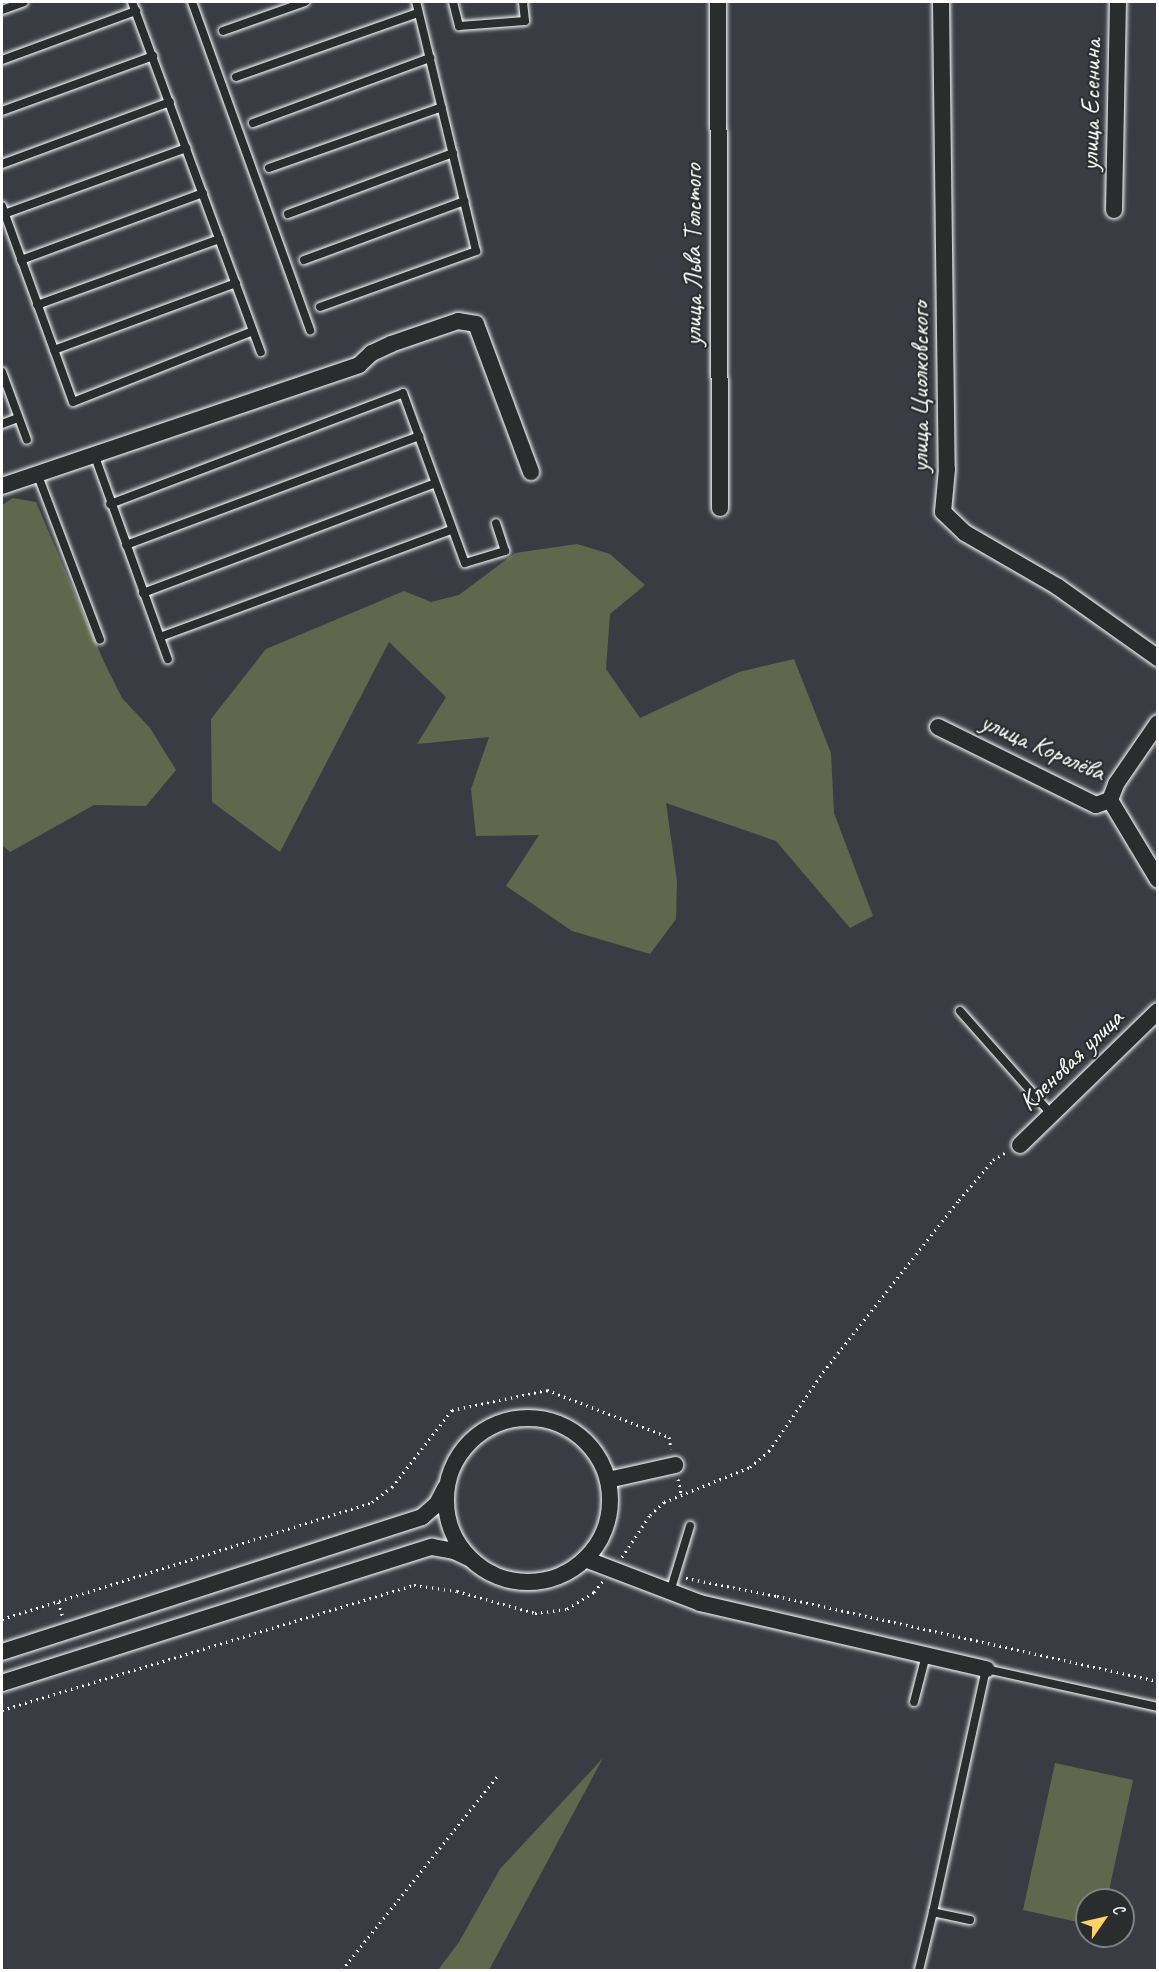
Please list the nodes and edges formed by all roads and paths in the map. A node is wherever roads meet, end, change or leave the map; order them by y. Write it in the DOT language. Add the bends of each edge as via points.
graph roads {
  1 [pos="24,2"];
  2 [pos="132,2"];
  3 [pos="192,2"];
  4 [pos="305,2"];
  5 [pos="416,2"];
  6 [pos="453,2"];
  7 [pos="524,2"];
  8 [pos="718,2"];
  9 [pos="941,2"];
  10 [pos="1118,2"];
  11 [pos="2,10"];
  12 [pos="136,11"];
  13 [pos="418,13"];
  14 [pos="223,31"];
  15 [pos="153,56"];
  16 [pos="430,58"];
  17 [pos="2,60"];
  18 [pos="236,77"];
  19 [pos="170,102"];
  20 [pos="442,107"];
  21 [pos="2,111"];
  22 [pos="253,123"];
  23 [pos="186,148"];
  24 [pos="453,153"];
  25 [pos="2,164"];
  26 [pos="269,168"];
  27 [pos="203,193"];
  28 [pos="464,201"];
  29 [pos="3,210"];
  30 [pos="1114,210"];
  31 [pos="288,214"];
  32 [pos="219,239"];
  33 [pos="21,260"];
  34 [pos="304,260"];
  35 [pos="236,283"];
  36 [pos="37,305"];
  37 [pos="320,307"];
  38 [pos="309,330"];
  39 [pos="253,331"];
  40 [pos="54,350"];
  41 [pos="261,352"];
  42 [pos="2,373"];
  43 [pos="18,418"];
  44 [pos="2,424"];
  45 [pos="419,436"];
  46 [pos="27,440"];
  47 [pos="94,454"];
  48 [pos="37,472"];
  49 [pos="531,472"];
  50 [pos="435,483"];
  51 [pos="2,486"];
  52 [pos="110,504"];
  53 [pos="720,508"];
  54 [pos="496,523"];
  55 [pos="451,530"];
  56 [pos="126,545"];
  57 [pos="143,593"];
  58 [pos="160,637"];
  59 [pos="100,640"];
  60 [pos="1158,658"];
  61 [pos="168,659"];
  62 [pos="1158,723"];
  63 [pos="938,727"];
  64 [pos="1110,800"];
  65 [pos="1158,880"];
  66 [pos="960,1011"];
  67 [pos="1158,1011"];
  68 [pos="1052,1115"];
  69 [pos="1020,1145"];
  70 [pos="675,1465"];
  71 [pos="449,1479"];
  72 [pos="608,1480"];
  73 [pos="681,1494"];
  74 [pos="690,1526"];
  75 [pos="585,1559"];
  76 [pos="475,1561"];
  77 [pos="613,1571"];
  78 [pos="675,1575"];
  79 [pos="670,1593"];
  80 [pos="2,1619"];
  81 [pos="2,1652"];
  82 [pos="926,1655"];
  83 [pos="986,1669"];
  84 [pos="1158,1681"];
  85 [pos="2,1683"];
  86 [pos="914,1702"];
  87 [pos="1158,1707"];
  88 [pos="2,1710"];
  89 [pos="498,1774"];
  90 [pos="933,1912"];
  91 [pos="970,1920"];
  92 [pos="342,1971"];
  93 [pos="920,1971"];
  1 -- 11 [label="lane"];
  2 -- 12 [label="lane"];
  3 -- 38 [label="lane"];
  4 -- 14 [label="lane"];
  5 -- 13 [label="lane"];
  6 -- 7 [label="lane" via="459,26 525,21"];
  8 -- 53 [label="street, улица Льва Толстого"];
  9 -- 60 [label="street, улица Циолковского" via="947,469 943,513 965,533 1058,587"];
  10 -- 30 [label="street, улица Есенина"];
  12 -- 15 [label="lane"];
  12 -- 17 [label="lane"];
  13 -- 16 [label="lane"];
  13 -- 18 [label="lane"];
  15 -- 19 [label="lane"];
  15 -- 21 [label="lane"];
  16 -- 20 [label="lane"];
  16 -- 22 [label="lane"];
  19 -- 23 [label="lane"];
  19 -- 25 [label="lane"];
  20 -- 24 [label="lane"];
  20 -- 26 [label="lane"];
  23 -- 27 [label="lane"];
  23 -- 29 [label="lane"];
  24 -- 28 [label="lane"];
  24 -- 31 [label="lane"];
  27 -- 32 [label="lane"];
  27 -- 33 [label="lane"];
  28 -- 34 [label="lane"];
  28 -- 37 [label="lane" via="476,252"];
  29 -- 33 [label="lane"];
  32 -- 35 [label="lane"];
  32 -- 36 [label="lane"];
  33 -- 36 [label="lane"];
  35 -- 39 [label="lane"];
  35 -- 40 [label="lane"];
  36 -- 40 [label="lane"];
  39 -- 40 [label="lane" via="73,402"];
  39 -- 41 [label="lane"];
  42 -- 43 [label="lane"];
  43 -- 44 [label="lane"];
  43 -- 46 [label="lane"];
  45 -- 50 [label="lane"];
  45 -- 52 [label="lane" via="403,393"];
  45 -- 56 [label="lane"];
  47 -- 48 [label="street"];
  47 -- 49 [label="street" via="359,365 391,344 458,321 476,324"];
  47 -- 52 [label="lane"];
  48 -- 51 [label="street"];
  48 -- 59 [label="lane"];
  50 -- 55 [label="lane"];
  50 -- 57 [label="lane"];
  52 -- 56 [label="lane"];
  54 -- 55 [label="lane" via="505,551 465,563"];
  55 -- 58 [label="lane"];
  56 -- 57 [label="lane"];
  57 -- 58 [label="lane"];
  58 -- 61 [label="lane"];
  62 -- 64 [label="street" via="1116,784"];
  63 -- 64 [label="street, улица Королёва" via="1096,805"];
  64 -- 65 [label="street, улица Королёва"];
  66 -- 68 [label="lane"];
  67 -- 68 [label="street, Кленовая улица"];
  68 -- 69 [label="street, Кленовая улица"];
  69 -- 73 [label="path" via="993,1160 958,1200 823,1371 769,1451 750,1467"];
  70 -- 72 [label="street"];
  70 -- 73 [label="path"];
  70 -- 80 [label="path" via="669,1437 547,1390 452,1410 392,1487 372,1502"];
  71 -- 72 [label="street" via="454,1464 473,1439 499,1423 529,1418 559,1424 585,1440"];
  71 -- 76 [label="street" via="448,1517 458,1541"];
  71 -- 81 [label="street" via="437,1504 422,1517"];
  72 -- 75 [label="street" via="607,1523"];
  73 -- 77 [label="path" via="650,1515"];
  74 -- 78 [label="lane"];
  75 -- 76 [label="street" via="560,1575 530,1581 500,1576"];
  75 -- 77 [label="street"];
  76 -- 85 [label="street" via="454,1551 432,1547"];
  77 -- 79 [label="street"];
  77 -- 88 [label="path" via="594,1592 567,1608 535,1613 457,1591 414,1585"];
  78 -- 79 [label="lane"];
  78 -- 84 [label="path"];
  79 -- 82 [label="street"];
  82 -- 83 [label="street"];
  82 -- 86 [label="lane"];
  83 -- 87 [label="lane"];
  83 -- 90 [label="lane"];
  89 -- 92 [label="path"];
  90 -- 91 [label="lane"];
  90 -- 93 [label="lane"];
}
